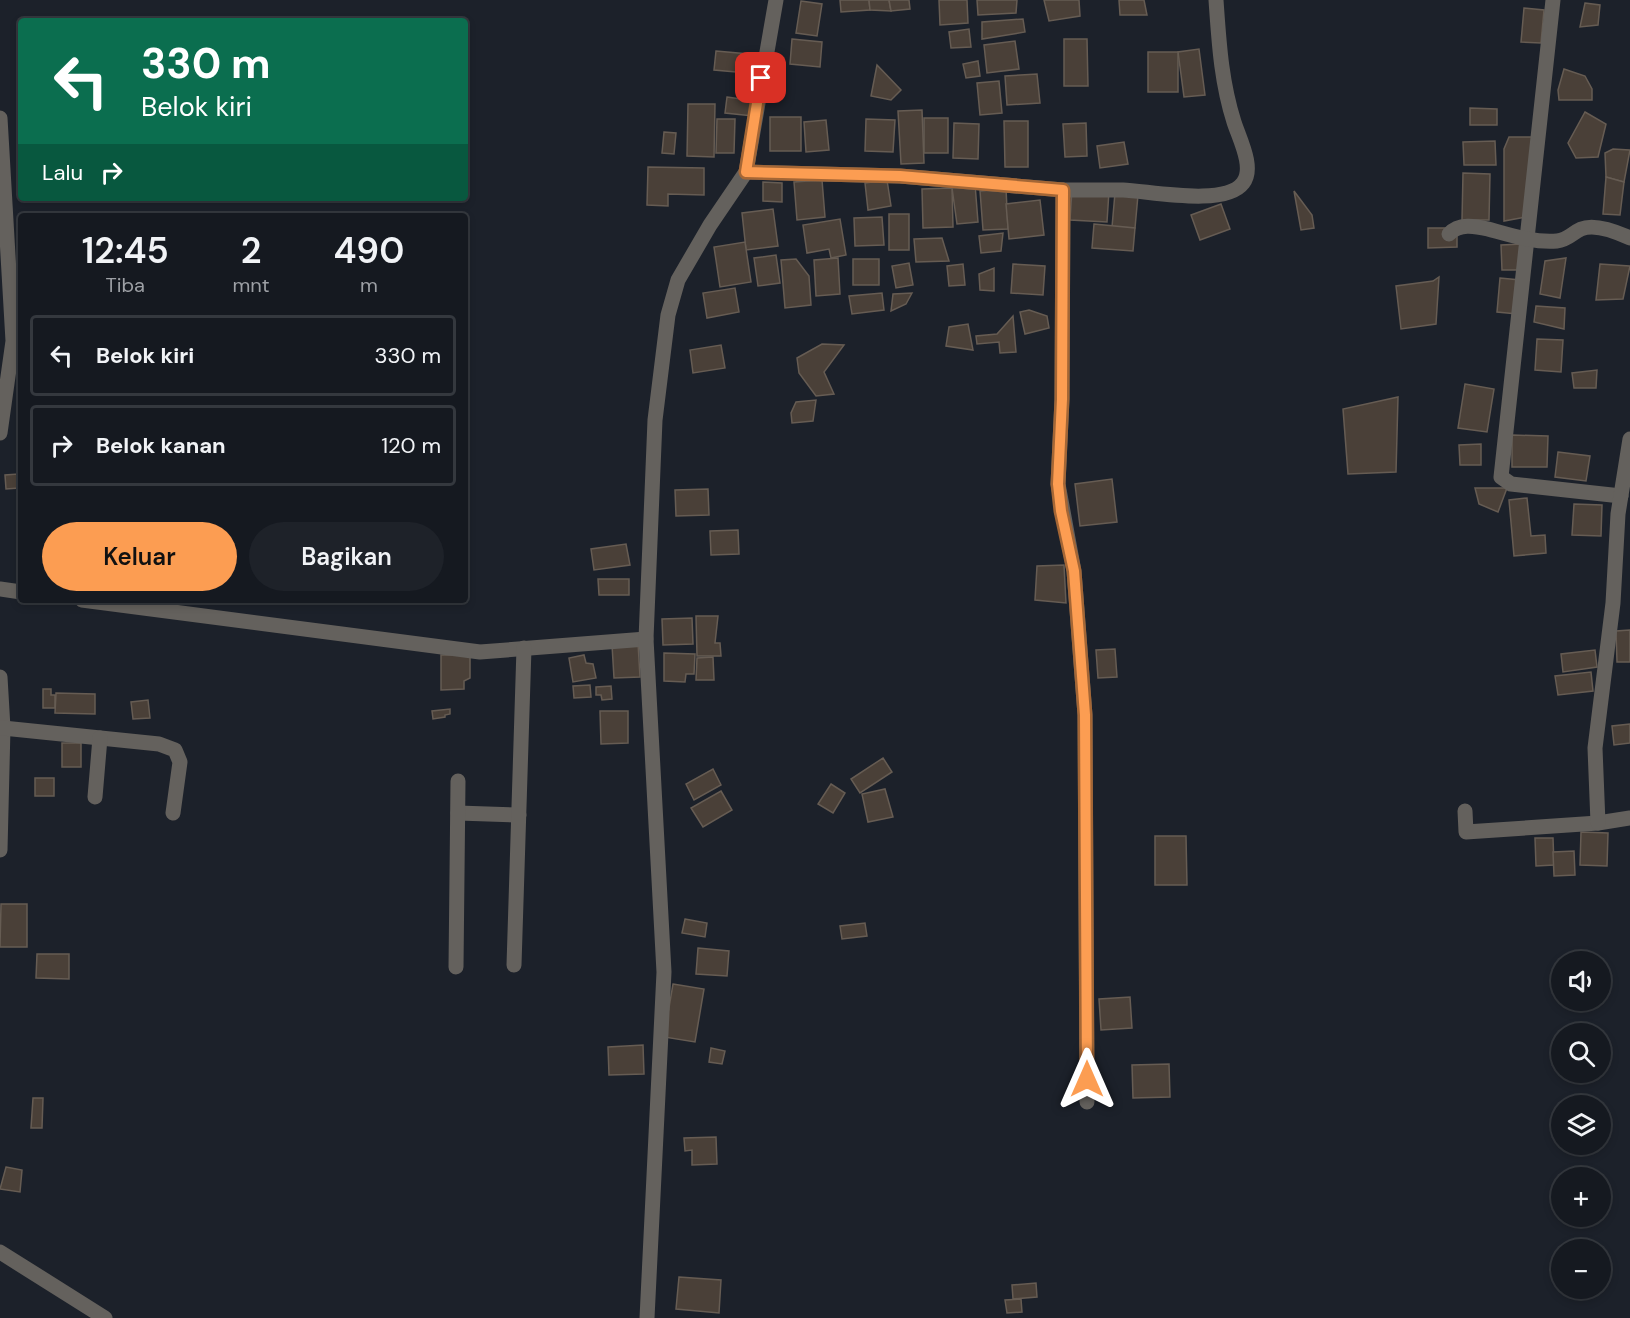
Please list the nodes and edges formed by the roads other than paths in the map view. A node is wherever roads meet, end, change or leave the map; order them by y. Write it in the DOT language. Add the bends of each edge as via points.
graph roads {
  1 [pos="776,0"];
  2 [pos="1216,0"];
  3 [pos="1553,0"];
  4 [pos="0,117"];
  5 [pos="746,172"];
  6 [pos="1063,190"];
  7 [pos="1449,234"];
  8 [pos="1630,238"];
  9 [pos="1527,239"];
  10 [pos="0,433"];
  11 [pos="1630,438"];
  12 [pos="1621,496"];
  13 [pos="0,589"];
  14 [pos="18,592"];
  15 [pos="105,603"];
  16 [pos="646,639"];
  17 [pos="524,648"];
  18 [pos="0,677"];
  19 [pos="3,728"];
  20 [pos="100,738"];
  21 [pos="458,782"];
  22 [pos="95,797"];
  23 [pos="1465,811"];
  24 [pos="173,813"];
  25 [pos="458,813"];
  26 [pos="519,815"];
  27 [pos="1630,818"];
  28 [pos="1598,824"];
  29 [pos="0,850"];
  30 [pos="514,965"];
  31 [pos="456,968"];
  32 [pos="1087,1102"];
  33 [pos="0,1252"];
  34 [pos="105,1318"];
  35 [pos="647,1318"];
  1 -- 5 [label="street"];
  2 -- 6 [label="street" via="1223,88 1245,156 1248,170 1244,182 1236,189 1218,194 1182,196 1124,190"];
  3 -- 9 [label="street"];
  4 -- 10 [label="street" via="13,341"];
  5 -- 6 [label="street" via="900,176"];
  5 -- 16 [label="street" via="678,280 668,315 655,420"];
  6 -- 32 [label="street" via="1058,484 1074,571 1085,715"];
  7 -- 9 [label="street" via="1463,227 1478,227"];
  8 -- 9 [label="street" via="1584,227 1572,237 1557,241"];
  9 -- 12 [label="street" via="1502,480"];
  11 -- 12 [label="street"];
  12 -- 28 [label="street" via="1613,603 1594,748"];
  13 -- 14 [label="street"];
  15 -- 17 [label="street" via="480,652"];
  16 -- 17 [label="street"];
  16 -- 35 [label="street" via="664,972"];
  17 -- 26 [label="street"];
  18 -- 19 [label="street"];
  19 -- 20 [label="street"];
  19 -- 29 [label="street"];
  20 -- 22 [label="street"];
  20 -- 24 [label="street" via="159,744 175,750 180,762"];
  21 -- 25 [label="street"];
  23 -- 28 [label="street" via="1466,832"];
  25 -- 26 [label="street"];
  25 -- 31 [label="street"];
  26 -- 30 [label="street"];
  27 -- 28 [label="street"];
  33 -- 34 [label="street"];
}
